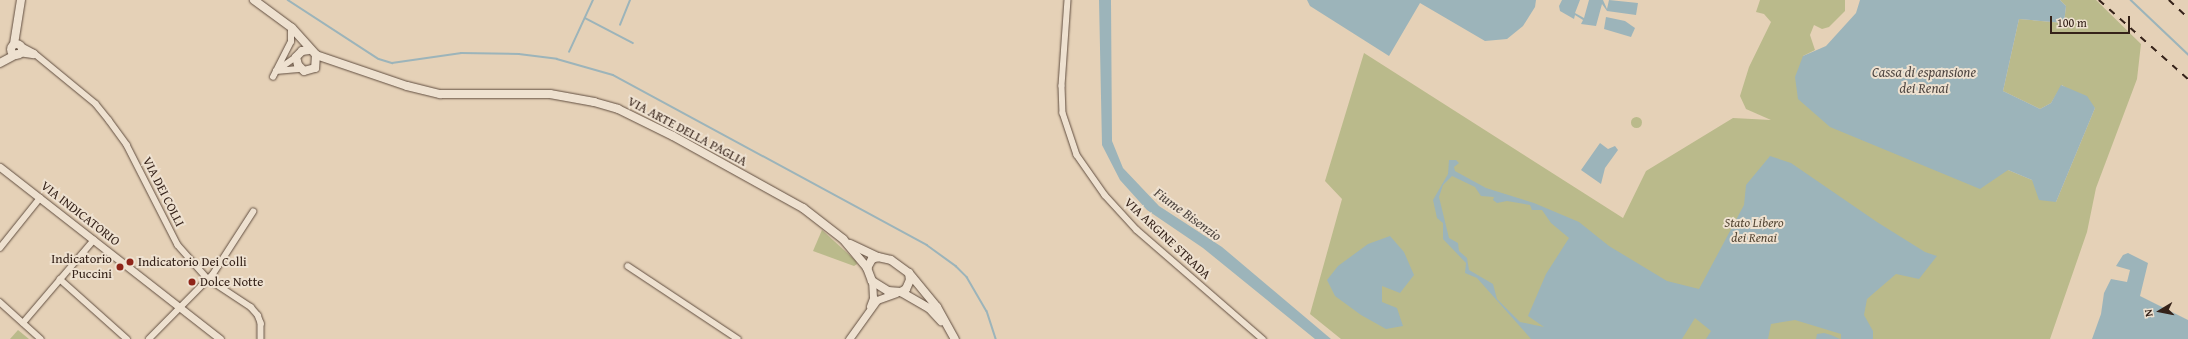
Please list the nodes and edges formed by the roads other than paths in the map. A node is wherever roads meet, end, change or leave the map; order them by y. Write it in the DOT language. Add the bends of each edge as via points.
graph roads {
  1 [pos="21,0"];
  2 [pos="254,0"];
  3 [pos="1068,0"];
  4 [pos="293,30"];
  5 [pos="17,47"];
  6 [pos="312,52"];
  7 [pos="298,55"];
  8 [pos="0,58"];
  9 [pos="340,62"];
  10 [pos="0,63"];
  11 [pos="315,68"];
  12 [pos="301,69"];
  13 [pos="276,71"];
  14 [pos="273,77"];
  15 [pos="0,167"];
  16 [pos="40,198"];
  17 [pos="253,212"];
  18 [pos="843,239"];
  19 [pos="94,240"];
  20 [pos="0,248"];
  21 [pos="878,257"];
  22 [pos="628,266"];
  23 [pos="867,268"];
  24 [pos="909,273"];
  25 [pos="207,278"];
  26 [pos="60,279"];
  27 [pos="872,281"];
  28 [pos="899,292"];
  29 [pos="0,302"];
  30 [pos="179,307"];
  31 [pos="870,308"];
  32 [pos="23,323"];
  33 [pos="954,338"];
  34 [pos="41,339"];
  35 [pos="127,339"];
  36 [pos="149,339"];
  37 [pos="220,339"];
  38 [pos="261,339"];
  39 [pos="738,339"];
  40 [pos="849,339"];
  41 [pos="1263,339"];
  1 -- 5 [label="main road"];
  2 -- 4 [label="main road"];
  3 -- 41 [label="street, VIA ARGINE STRADA" via="1062,79 1063,113 1077,155 1105,195 1138,230"];
  4 -- 6 [label="main road"];
  4 -- 7 [label="main road"];
  4 -- 13 [label="street" via="291,42"];
  5 -- 8 [label="main road"];
  5 -- 10 [label="main road"];
  5 -- 25 [label="street, VIA DEI COLLI" via="36,56 96,104 123,139 178,245"];
  6 -- 7 [label="main road"];
  6 -- 9 [label="main road, VIA ARTE DELLA PAGLIA"];
  6 -- 11 [label="main road" via="317,64"];
  7 -- 12 [label="main road"];
  7 -- 13 [label="street"];
  9 -- 11 [label="main road"];
  9 -- 18 [label="main road, VIA ARTE DELLA PAGLIA" via="406,86 440,94 543,94 585,100 614,108 638,118 791,201"];
  11 -- 12 [label="main road" via="308,71"];
  12 -- 13 [label="street"];
  13 -- 14 [label="street"];
  15 -- 16 [label="street, VIA INDICATORIO"];
  16 -- 19 [label="street, VIA INDICATORIO"];
  16 -- 20 [label="street"];
  17 -- 25 [label="street" via="221,264"];
  18 -- 21 [label="main road, VIA ARTE DELLA PAGLIA"];
  18 -- 23 [label="main road, VIA ARTE DELLA PAGLIA"];
  19 -- 26 [label="street"];
  19 -- 30 [label="street, VIA INDICATORIO"];
  21 -- 23 [label="main road" via="872,259"];
  21 -- 24 [label="main road, VIA ARTE DELLA PAGLIA" via="894,262"];
  22 -- 39 [label="street"];
  23 -- 27 [label="main road, VIA ARTE DELLA PAGLIA"];
  24 -- 28 [label="main road" via="909,286"];
  24 -- 33 [label="main road, VIA ARTE DELLA PAGLIA" via="937,307"];
  25 -- 30 [label="street"];
  25 -- 38 [label="street, VIA DEI COLLI" via="251,307 261,322"];
  26 -- 32 [label="street"];
  26 -- 35 [label="street"];
  27 -- 28 [label="main road, VIA ARTE DELLA PAGLIA"];
  27 -- 31 [label="street" via="873,298"];
  28 -- 31 [label="street" via="877,300"];
  28 -- 33 [label="main road, VIA ARTE DELLA PAGLIA" via="929,308"];
  29 -- 32 [label="street"];
  30 -- 36 [label="street"];
  30 -- 37 [label="street, VIA INDICATORIO"];
  31 -- 40 [label="street"];
  32 -- 34 [label="street"];
}
